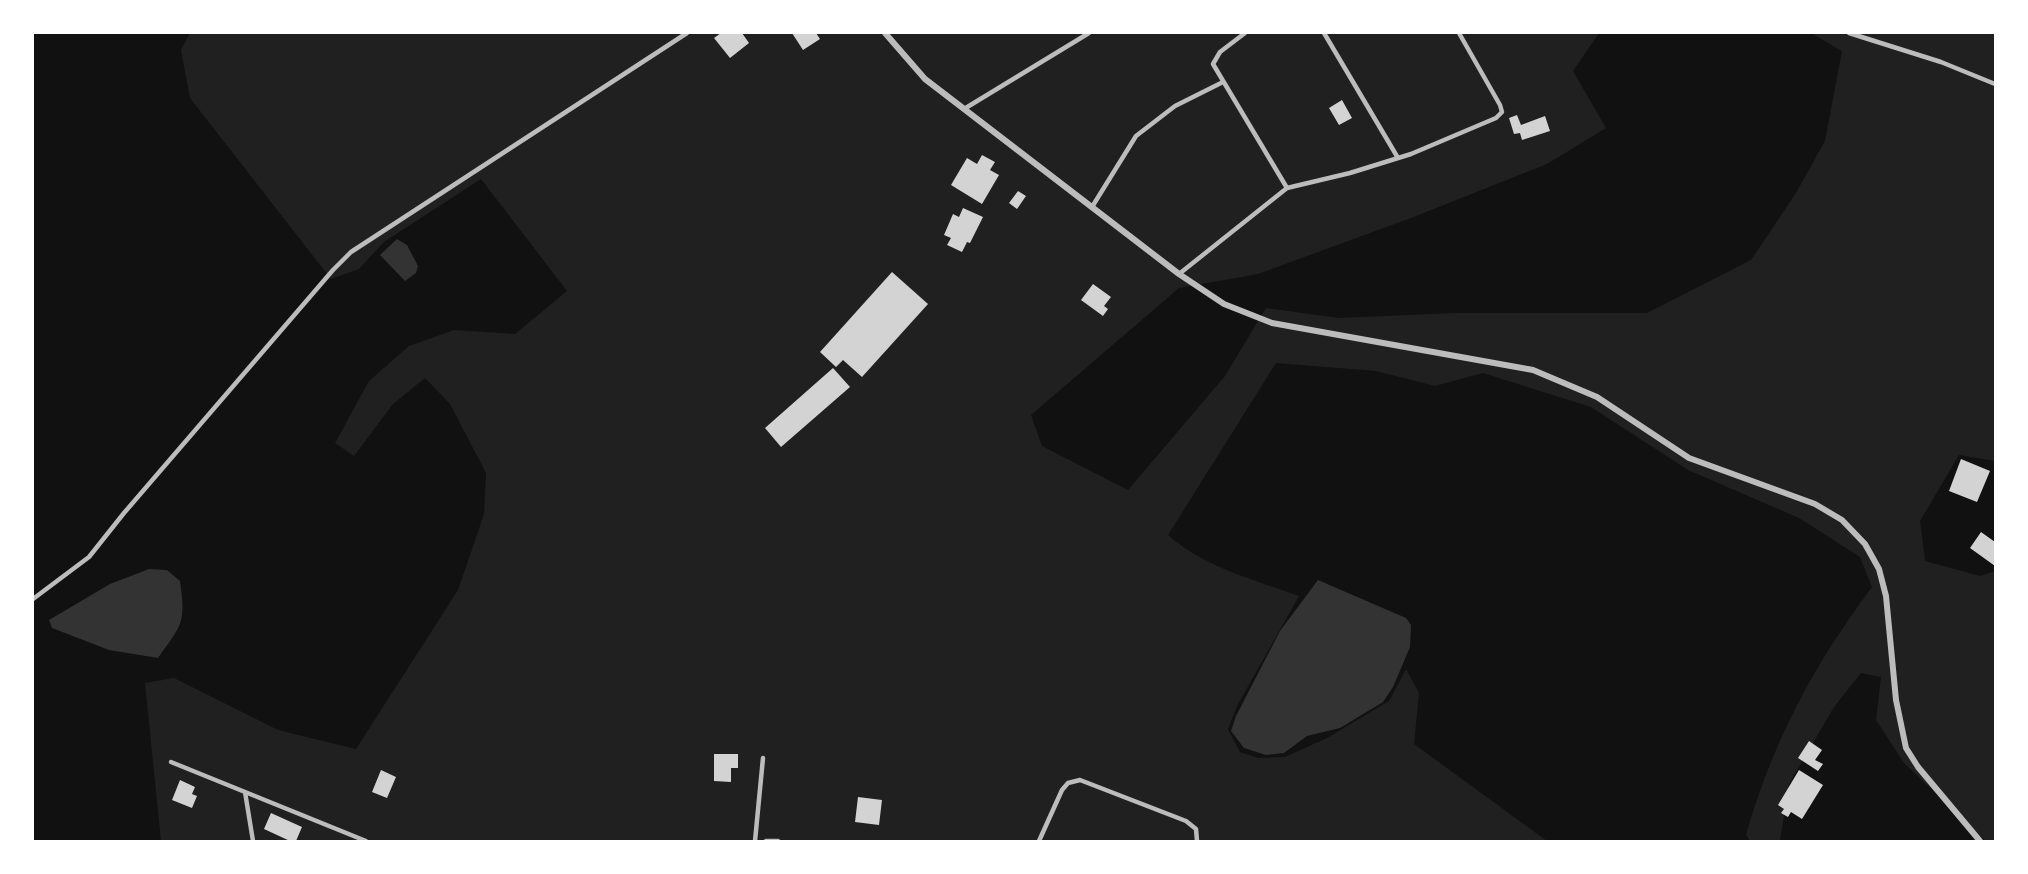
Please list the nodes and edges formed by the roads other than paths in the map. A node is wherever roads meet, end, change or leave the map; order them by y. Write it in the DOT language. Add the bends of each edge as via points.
graph roads {
  1 [pos="687,33"];
  2 [pos="885,33"];
  3 [pos="1089,33"];
  4 [pos="1245,33"];
  5 [pos="1324,33"];
  6 [pos="1459,33"];
  7 [pos="1849,33"];
  8 [pos="1223,82"];
  9 [pos="1995,84"];
  10 [pos="964,110"];
  11 [pos="1398,158"];
  12 [pos="1287,188"];
  13 [pos="1092,207"];
  14 [pos="1179,274"];
  15 [pos="33,598"];
  16 [pos="763,758"];
  17 [pos="171,762"];
  18 [pos="244,792"];
  19 [pos="253,841"];
  20 [pos="366,841"];
  21 [pos="755,841"];
  22 [pos="766,841"];
  23 [pos="778,841"];
  24 [pos="1039,841"];
  25 [pos="1197,841"];
  26 [pos="1980,841"];
  1 -- 15 [label="lane" via="351,252 89,557"];
  2 -- 10 [label="street" via="925,79"];
  3 -- 10 [label="lane"];
  4 -- 8 [label="lane" via="1220,52 1213,64"];
  5 -- 11 [label="lane"];
  6 -- 11 [label="lane" via="1502,112 1496,118"];
  7 -- 9 [label="lane"];
  8 -- 12 [label="lane"];
  8 -- 13 [label="lane" via="1175,106 1136,136"];
  10 -- 13 [label="street"];
  11 -- 12 [label="lane"];
  12 -- 14 [label="lane"];
  13 -- 14 [label="street"];
  14 -- 26 [label="street" via="1224,304 1272,323 1533,370 1597,397 1689,458 1815,504 1842,520 1865,544 1879,569 1906,748"];
  16 -- 21 [label="lane"];
  17 -- 18 [label="lane"];
  18 -- 19 [label="lane"];
  18 -- 20 [label="lane"];
  22 -- 23 [label="lane"];
  24 -- 25 [label="lane" via="1062,790 1068,783 1080,780 1186,821 1196,830"];
}
